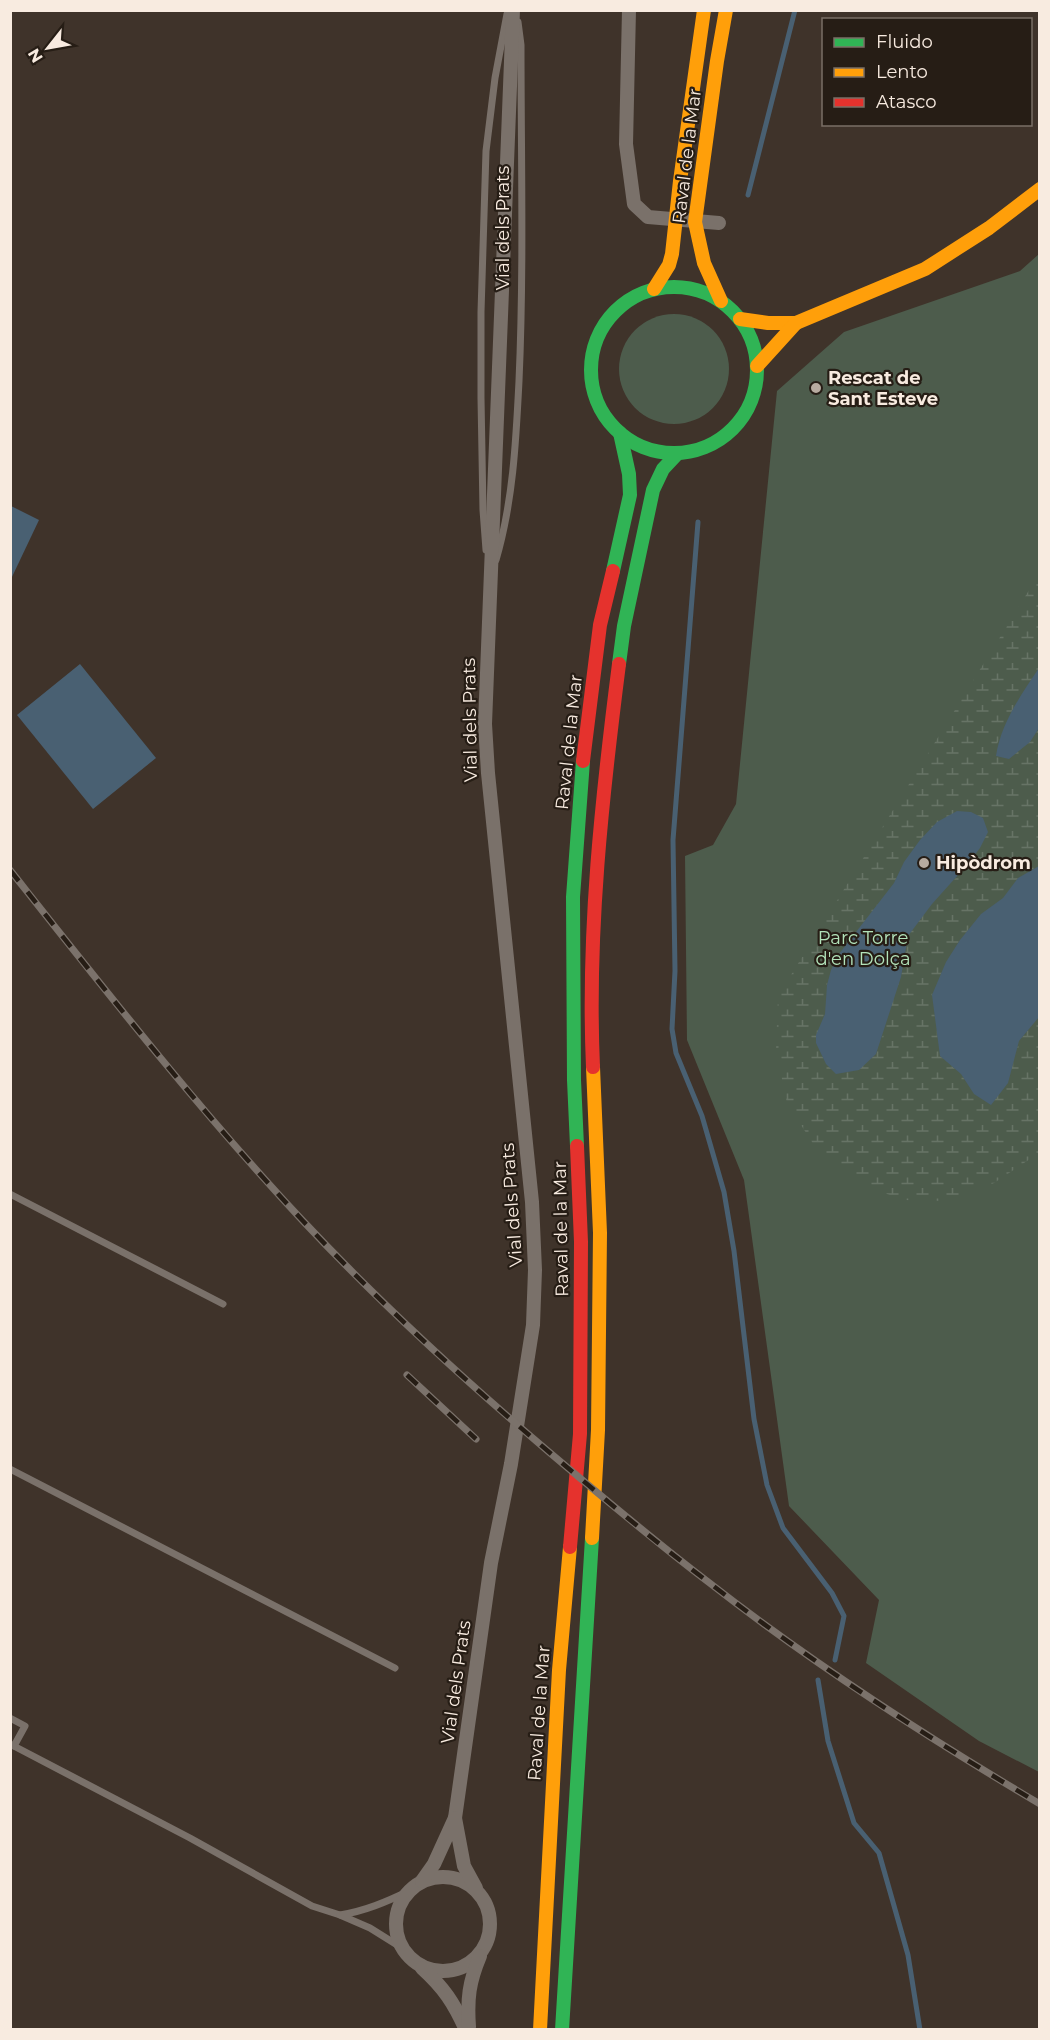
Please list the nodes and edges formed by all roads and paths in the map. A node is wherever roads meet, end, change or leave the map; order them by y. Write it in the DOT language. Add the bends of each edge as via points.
graph roads {
  1 [pos="513,10"];
  2 [pos="629,10"];
  3 [pos="704,10"];
  4 [pos="726,10"];
  5 [pos="1040,189"];
  6 [pos="676,219"];
  7 [pos="695,222"];
  8 [pos="719,224"];
  9 [pos="654,289"];
  10 [pos="721,301"];
  11 [pos="740,319"];
  12 [pos="796,323"];
  13 [pos="757,366"];
  14 [pos="620,433"];
  15 [pos="678,453"];
  16 [pos="489,586"];
  17 [pos="10,1194"];
  18 [pos="224,1304"];
  19 [pos="10,1470"];
  20 [pos="395,1668"];
  21 [pos="10,1718"];
  22 [pos="12,1745"];
  23 [pos="455,1818"];
  24 [pos="422,1881"];
  25 [pos="409,1891"];
  26 [pos="482,1897"];
  27 [pos="340,1915"];
  28 [pos="402,1948"];
  29 [pos="480,1954"];
  30 [pos="421,1966"];
  31 [pos="468,2030"];
  32 [pos="540,2030"];
  33 [pos="561,2030"];
  1 -- 16 [label="street, Vial dels Prats"];
  1 -- 16 [label="lane, Vial dels Prats" via="495,78 486,151 481,398"];
  1 -- 16 [label="lane, Vial dels Prats" via="521,45 522,317 512,483"];
  2 -- 6 [label="street" via="626,144 634,204 648,217"];
  3 -- 6 [label="street, Raval de la Mar"];
  4 -- 7 [label="street, Raval de la Mar"];
  5 -- 12 [label="street" via="925,269"];
  6 -- 7 [label="street"];
  6 -- 9 [label="street, Raval de la Mar" via="669,265"];
  7 -- 8 [label="street"];
  7 -- 10 [label="street, Raval de la Mar" via="703,262"];
  9 -- 10 [label="street, Raval de la Mar" via="682,286"];
  9 -- 14 [label="street, Raval de la Mar" via="615,310 593,350 591,376 597,401"];
  10 -- 11 [label="street, Raval de la Mar"];
  11 -- 12 [label="street"];
  11 -- 13 [label="street, Raval de la Mar" via="755,349"];
  12 -- 13 [label="street"];
  13 -- 15 [label="street, Raval de la Mar" via="752,398 735,426 709,445"];
  14 -- 15 [label="street, Raval de la Mar" via="653,450"];
  14 -- 32 [label="street, Raval de la Mar" via="630,495 600,625 581,774 573,897 574,1080 581,1242 580,1434 559,1670"];
  15 -- 33 [label="street, Raval de la Mar" via="663,469 653,490 624,626 605,775 594,913 592,1053 600,1233 598,1430"];
  16 -- 23 [label="street, Vial dels Prats" via="485,724 488,773 536,1270 532,1336 491,1563"];
  17 -- 18 [label="lane"];
  19 -- 20 [label="lane"];
  21 -- 22 [label="lane" via="25,1725"];
  22 -- 27 [label="lane" via="312,1906"];
  23 -- 24 [label="street, Vial dels Prats"];
  23 -- 26 [label="street, Vial dels Prats" via="464,1866"];
  24 -- 25 [label="street, Vial dels Prats"];
  24 -- 26 [label="street" via="455,1878"];
  25 -- 27 [label="lane, Vial dels Prats" via="383,1904"];
  25 -- 28 [label="street, Vial dels Prats" via="399,1907 396,1925"];
  26 -- 29 [label="street, Vial dels Prats" via="491,1926"];
  27 -- 28 [label="lane, Vial dels Prats"];
  28 -- 30 [label="street, Vial dels Prats"];
  29 -- 30 [label="street" via="473,1962 453,1971"];
  29 -- 31 [label="street, Vial dels Prats" via="467,1999"];
  30 -- 31 [label="street, Vial dels Prats" via="454,2003"];
}
